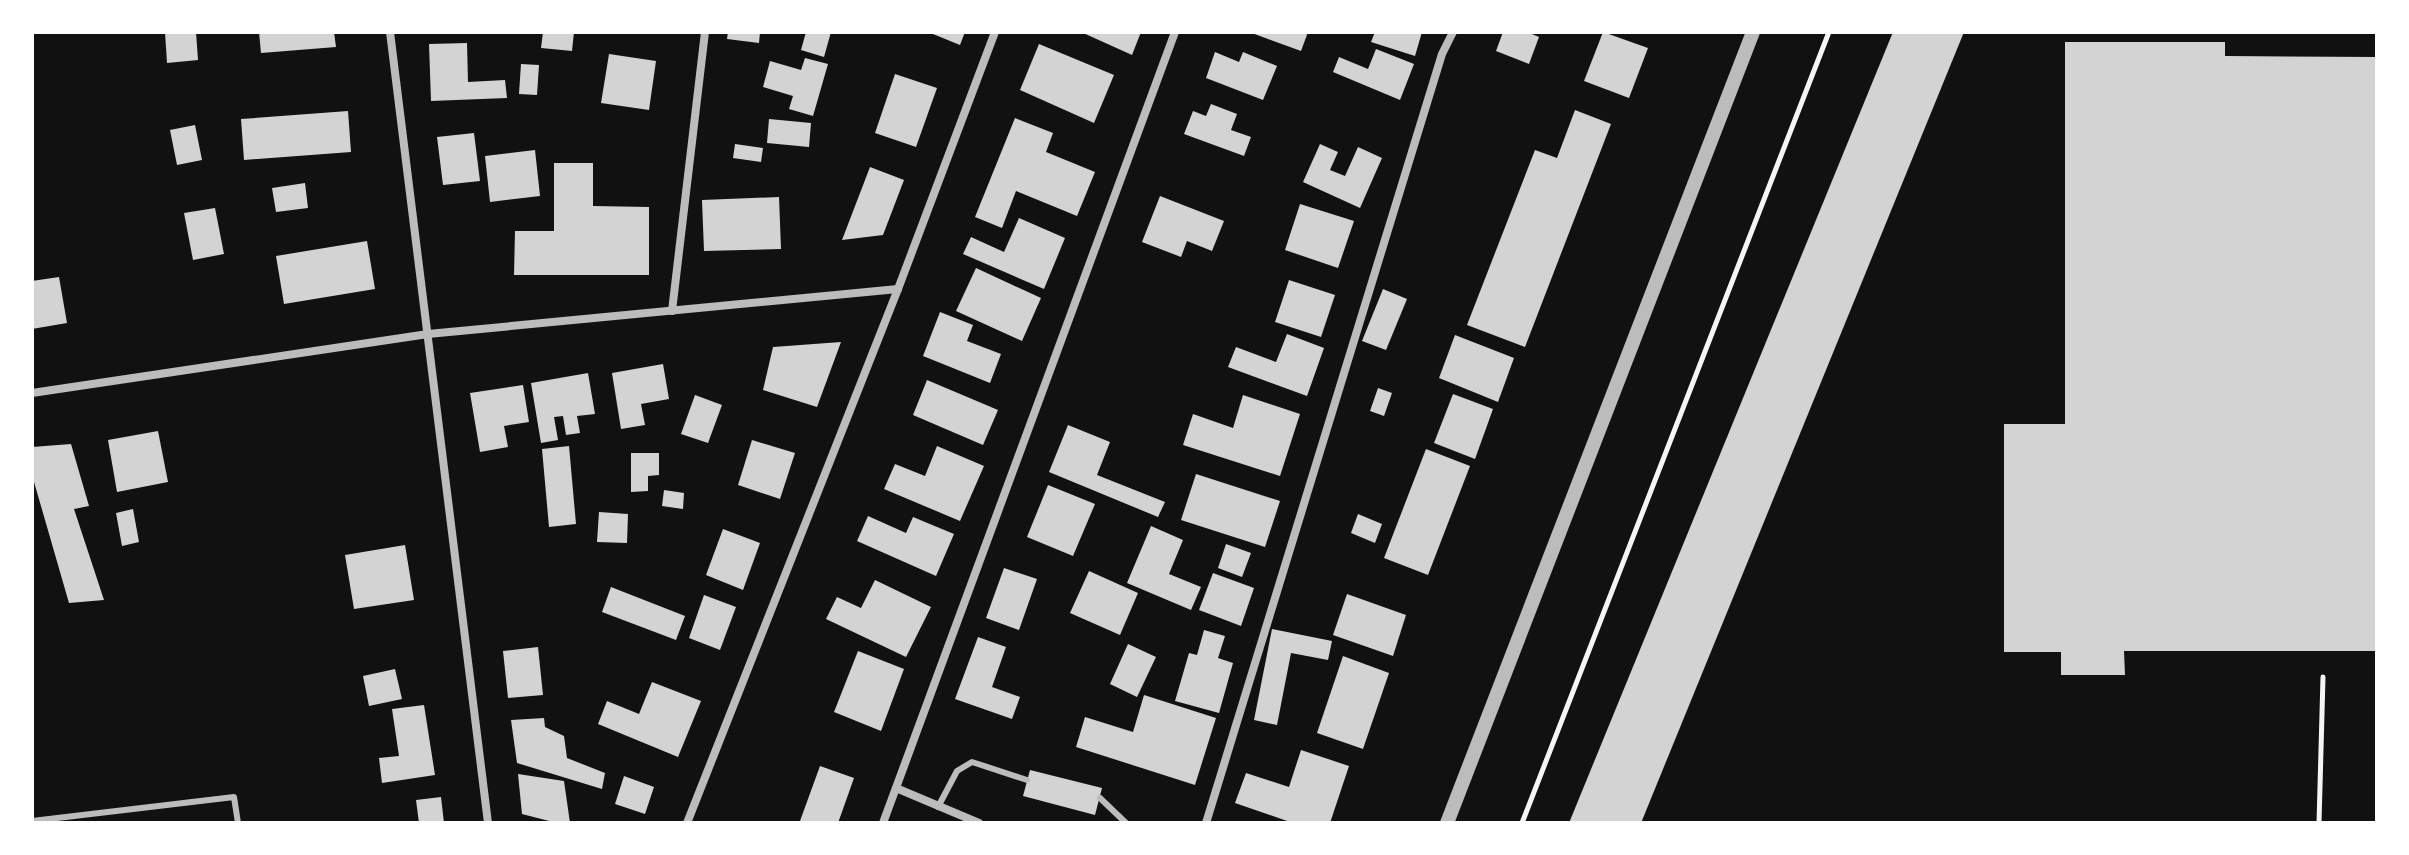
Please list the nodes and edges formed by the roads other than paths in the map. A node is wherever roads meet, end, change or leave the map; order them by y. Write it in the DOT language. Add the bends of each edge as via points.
graph roads {
  1 [pos="390,32"];
  2 [pos="705,32"];
  3 [pos="995,32"];
  4 [pos="1175,32"];
  5 [pos="1453,32"];
  6 [pos="1753,32"];
  7 [pos="898,289"];
  8 [pos="672,311"];
  9 [pos="428,334"];
  10 [pos="32,393"];
  11 [pos="1027,780"];
  12 [pos="896,788"];
  13 [pos="1100,798"];
  14 [pos="938,807"];
  15 [pos="32,821"];
  16 [pos="238,823"];
  17 [pos="488,823"];
  18 [pos="687,823"];
  19 [pos="883,823"];
  20 [pos="979,823"];
  21 [pos="1126,823"];
  22 [pos="1206,823"];
  23 [pos="1447,823"];
  1 -- 9 [label="street"];
  2 -- 8 [label="street"];
  3 -- 7 [label="street"];
  4 -- 12 [label="street"];
  5 -- 22 [label="street"];
  6 -- 23 [label="street"];
  7 -- 8 [label="street"];
  7 -- 18 [label="street"];
  8 -- 9 [label="street"];
  9 -- 10 [label="street"];
  9 -- 17 [label="street"];
  11 -- 14 [label="lane" via="972,762 957,771"];
  12 -- 14 [label="street"];
  12 -- 19 [label="street"];
  13 -- 21 [label="lane"];
  14 -- 20 [label="street"];
  15 -- 16 [label="lane" via="234,797"];
}
